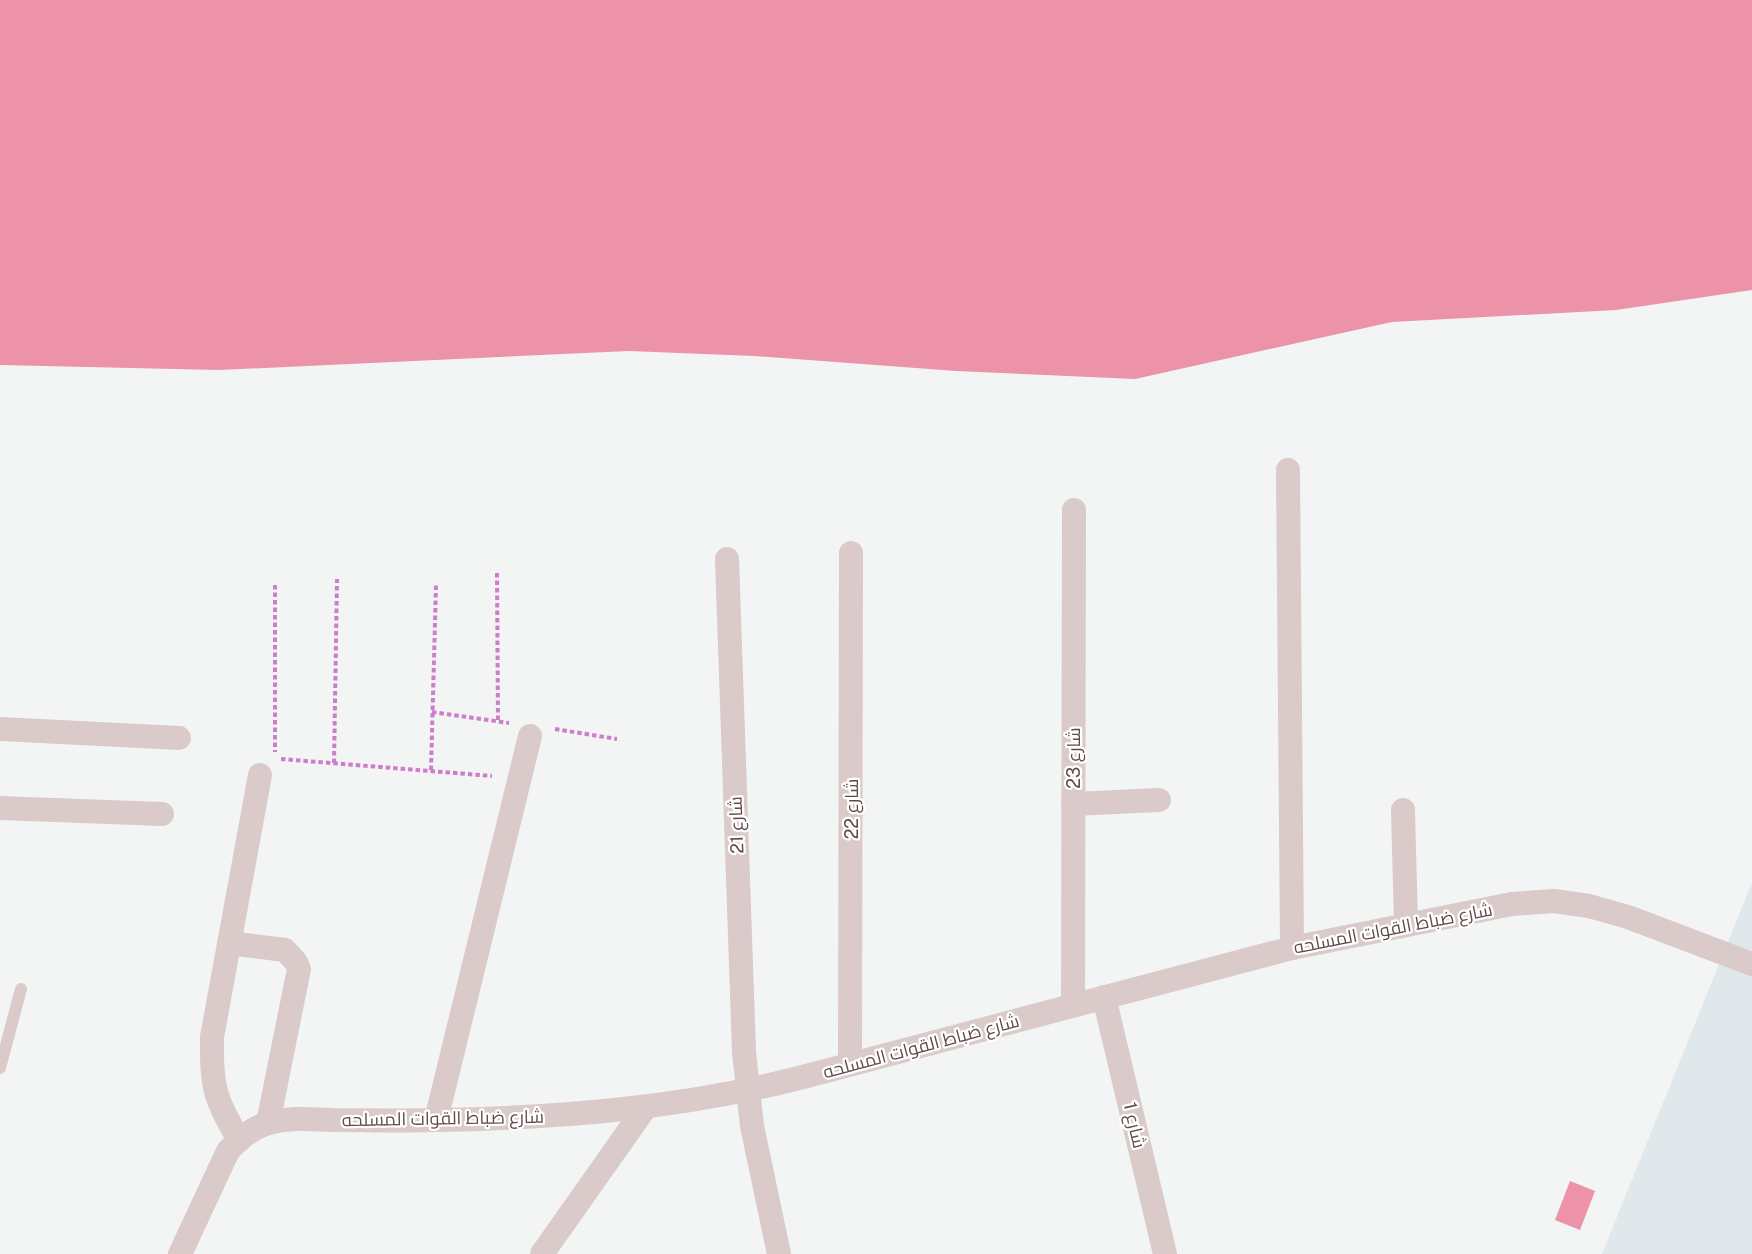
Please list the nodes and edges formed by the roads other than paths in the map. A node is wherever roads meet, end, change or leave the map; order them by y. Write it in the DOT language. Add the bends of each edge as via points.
graph roads {
  1 [pos="1288,470"];
  2 [pos="1074,510"];
  3 [pos="851,553"];
  4 [pos="728,559"];
  5 [pos="0,729"];
  6 [pos="530,736"];
  7 [pos="179,738"];
  8 [pos="260,775"];
  9 [pos="1159,800"];
  10 [pos="1073,804"];
  11 [pos="0,808"];
  12 [pos="1403,810"];
  13 [pos="162,814"];
  14 [pos="1406,925"];
  15 [pos="229,943"];
  16 [pos="1292,948"];
  17 [pos="1752,964"];
  18 [pos="21,989"];
  19 [pos="1104,997"];
  20 [pos="1073,1005"];
  21 [pos="850,1064"];
  22 [pos="0,1068"];
  23 [pos="748,1091"];
  24 [pos="645,1108"];
  25 [pos="436,1120"];
  26 [pos="268,1123"];
  27 [pos="239,1140"];
  28 [pos="180,1254"];
  29 [pos="542,1254"];
  30 [pos="779,1254"];
  31 [pos="1165,1254"];
  1 -- 16 [label="street"];
  2 -- 10 [label="street, شارع 23"];
  3 -- 21 [label="street, شارع 22"];
  4 -- 23 [label="street, شارع 21" via="742,1012"];
  5 -- 7 [label="street"];
  6 -- 25 [label="street"];
  8 -- 15 [label="street"];
  9 -- 10 [label="street"];
  10 -- 20 [label="street, شارع 23"];
  11 -- 13 [label="street"];
  12 -- 14 [label="street"];
  14 -- 16 [label="street, شارع ضباط القوات المسلحه"];
  14 -- 17 [label="street, شارع ضباط القوات المسلحه" via="1512,904 1554,900 1628,916"];
  15 -- 26 [label="street" via="285,950 299,969"];
  15 -- 27 [label="street" via="212,1037 212,1073 221,1108"];
  16 -- 19 [label="street, شارع ضباط القوات المسلحه"];
  18 -- 22 [label="lane"];
  19 -- 20 [label="street, شارع ضباط القوات المسلحه"];
  19 -- 31 [label="street, شارع 1"];
  20 -- 21 [label="street, شارع ضباط القوات المسلحه"];
  21 -- 23 [label="street, شارع ضباط القوات المسلحه"];
  23 -- 24 [label="street, شارع ضباط القوات المسلحه"];
  23 -- 30 [label="street, شارع 21"];
  24 -- 25 [label="street, شارع ضباط القوات المسلحه"];
  24 -- 29 [label="street"];
  25 -- 26 [label="street, شارع ضباط القوات المسلحه" via="299,1119"];
  26 -- 27 [label="street, شارع ضباط القوات المسلحه"];
  27 -- 28 [label="street, شارع ضباط القوات المسلحه" via="228,1151 215,1176"];
}
